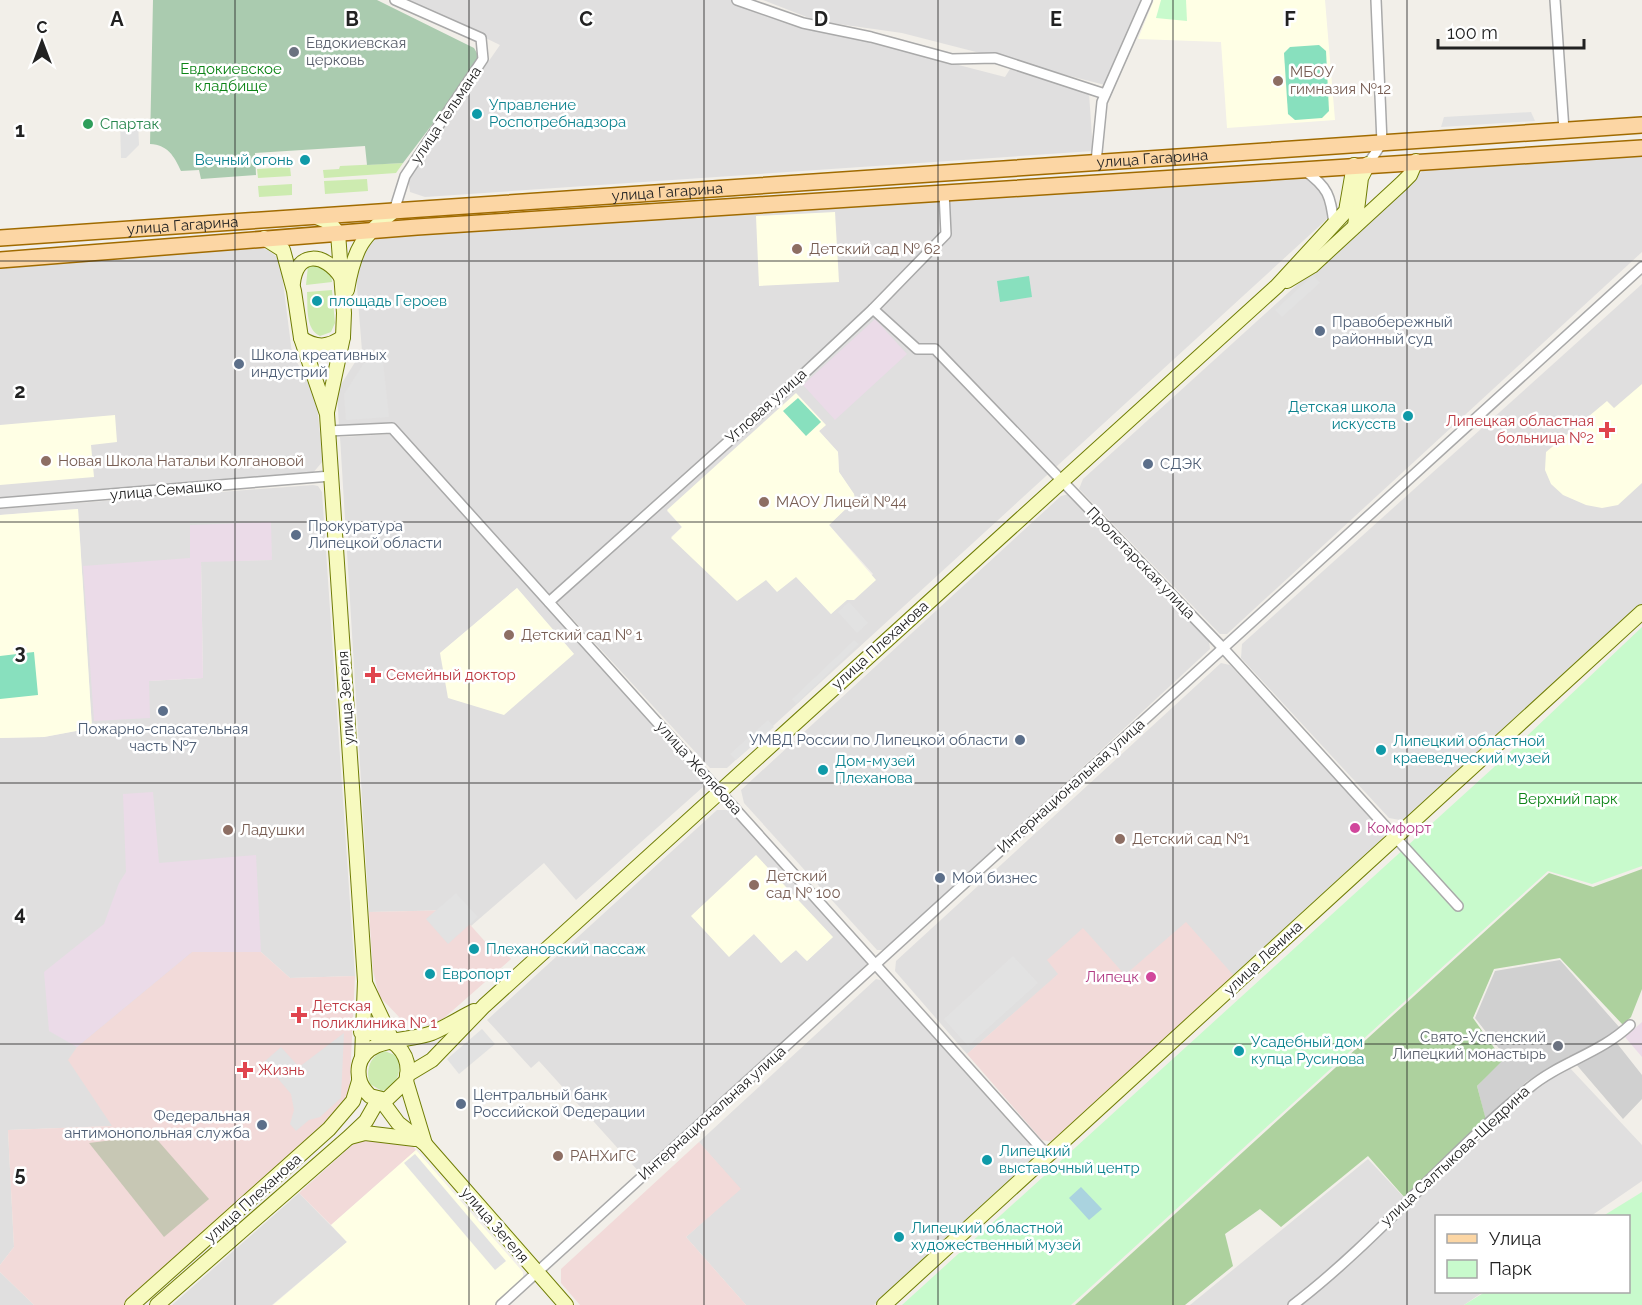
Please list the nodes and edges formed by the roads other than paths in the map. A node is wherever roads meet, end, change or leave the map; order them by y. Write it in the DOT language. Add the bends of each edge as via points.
graph roads {
  1 [pos="395,0"];
  2 [pos="737,0"];
  3 [pos="1147,0"];
  4 [pos="1376,0"];
  5 [pos="1555,0"];
  6 [pos="1105,94"];
  7 [pos="1642,125"];
  8 [pos="1564,130"];
  9 [pos="1382,143"];
  10 [pos="1335,146"];
  11 [pos="1642,148"];
  12 [pos="1416,161"];
  13 [pos="1096,162"];
  14 [pos="1361,164"];
  15 [pos="1302,168"];
  16 [pos="1087,183"];
  17 [pos="944,192"];
  18 [pos="394,211"];
  19 [pos="312,215"];
  20 [pos="1354,226"];
  21 [pos="1334,227"];
  22 [pos="370,230"];
  23 [pos="338,232"];
  24 [pos="0,238"];
  25 [pos="264,238"];
  26 [pos="0,260"];
  27 [pos="1642,267"];
  28 [pos="341,277"];
  29 [pos="292,285"];
  30 [pos="1277,286"];
  31 [pos="873,309"];
  32 [pos="344,313"];
  33 [pos="300,338"];
  34 [pos="343,338"];
  35 [pos="327,414"];
  36 [pos="328,431"];
  37 [pos="331,476"];
  38 [pos="1061,480"];
  39 [pos="0,503"];
  40 [pos="549,602"];
  41 [pos="1642,612"];
  42 [pos="1223,648"];
  43 [pos="720,791"];
  44 [pos="1395,838"];
  45 [pos="1458,906"];
  46 [pos="876,964"];
  47 [pos="365,981"];
  48 [pos="484,1005"];
  49 [pos="1630,1025"];
  50 [pos="361,1032"];
  51 [pos="393,1042"];
  52 [pos="362,1058"];
  53 [pos="407,1078"];
  54 [pos="359,1081"];
  55 [pos="380,1100"];
  56 [pos="348,1138"];
  57 [pos="420,1142"];
  58 [pos="1048,1156"];
  59 [pos="537,1272"];
  60 [pos="132,1305"];
  61 [pos="157,1305"];
  62 [pos="501,1305"];
  63 [pos="566,1305"];
  64 [pos="885,1305"];
  65 [pos="1293,1305"];
  1 -- 18 [label="street, улица Тельмана" via="481,38 483,59 405,176"];
  2 -- 6 [label="street" via="802,23 952,59 995,58"];
  3 -- 6 [label="street"];
  4 -- 9 [label="street"];
  5 -- 8 [label="street"];
  6 -- 13 [label="street"];
  7 -- 8 [label="main road, улица Гагарина"];
  8 -- 9 [label="main road, улица Гагарина"];
  9 -- 10 [label="main road, улица Гагарина"];
  9 -- 14 [label="main road"];
  10 -- 13 [label="main road, улица Гагарина"];
  10 -- 14 [label="main road"];
  11 -- 12 [label="main road, улица Гагарина"];
  12 -- 14 [label="main road, улица Гагарина"];
  12 -- 20 [label="main road, улица Плеханова" via="1410,175"];
  13 -- 16 [label="main road" via="1095,173"];
  13 -- 18 [label="main road, улица Гагарина"];
  14 -- 15 [label="main road, улица Гагарина"];
  14 -- 20 [label="main road"];
  14 -- 21 [label="main road, улица Плеханова" via="1346,212"];
  15 -- 16 [label="main road, улица Гагарина"];
  15 -- 21 [label="street" via="1322,182 1332,201"];
  16 -- 17 [label="main road, улица Гагарина"];
  17 -- 22 [label="main road, улица Гагарина"];
  17 -- 31 [label="street, Угловая улица" via="946,234"];
  18 -- 19 [label="main road, улица Гагарина"];
  18 -- 22 [label="main road"];
  19 -- 23 [label="main road" via="329,222"];
  19 -- 24 [label="main road, улица Гагарина"];
  20 -- 30 [label="main road, улица Плеханова" via="1312,266"];
  21 -- 30 [label="main road, улица Плеханова"];
  22 -- 23 [label="main road, улица Гагарина"];
  22 -- 32 [label="main road" via="360,242 352,263"];
  23 -- 25 [label="main road, улица Гагарина"];
  23 -- 28 [label="main road"];
  25 -- 26 [label="main road, улица Гагарина"];
  25 -- 29 [label="main road" via="283,250"];
  27 -- 42 [label="street, Интернациональная улица"];
  28 -- 29 [label="main road" via="333,265 320,258 305,260 294,270"];
  28 -- 32 [label="main road"];
  29 -- 33 [label="main road"];
  30 -- 38 [label="main road, улица Плеханова"];
  31 -- 38 [label="street, Пролетарская улица" via="916,349 934,349"];
  31 -- 40 [label="street, Угловая улица"];
  32 -- 34 [label="main road"];
  33 -- 34 [label="main road" via="310,345 322,346"];
  33 -- 35 [label="main road"];
  34 -- 35 [label="main road"];
  35 -- 36 [label="main road, улица Зегеля"];
  36 -- 37 [label="main road, улица Зегеля"];
  36 -- 40 [label="street, улица Желябова" via="392,428"];
  37 -- 39 [label="street, улица Семашко"];
  37 -- 47 [label="main road, улица Зегеля"];
  38 -- 42 [label="street, Пролетарская улица"];
  38 -- 43 [label="main road, улица Плеханова"];
  40 -- 43 [label="street, улица Желябова"];
  41 -- 44 [label="main road, улица Ленина"];
  42 -- 44 [label="street, Пролетарская улица"];
  42 -- 46 [label="street, Интернациональная улица"];
  43 -- 46 [label="street, улица Желябова"];
  43 -- 48 [label="main road, улица Плеханова"];
  44 -- 45 [label="street, Пролетарская улица"];
  44 -- 58 [label="main road, улица Ленина"];
  46 -- 58 [label="street, улица Желябова"];
  46 -- 59 [label="street, Интернациональная улица"];
  47 -- 50 [label="main road, улица Зегеля"];
  47 -- 51 [label="main road, улица Зегеля"];
  48 -- 51 [label="main road, улица Плеханова" via="434,1032"];
  48 -- 53 [label="main road, улица Плеханова" via="432,1060"];
  49 -- 65 [label="street, улица Салтыкова-Щедрина" via="1607,1045 1531,1086"];
  50 -- 51 [label="main road"];
  50 -- 52 [label="main road, улица Зегеля"];
  51 -- 52 [label="main road" via="373,1046"];
  51 -- 53 [label="main road" via="403,1052"];
  52 -- 54 [label="main road"];
  53 -- 55 [label="main road" via="390,1098"];
  53 -- 57 [label="main road, улица Зегеля"];
  54 -- 55 [label="main road" via="370,1096"];
  54 -- 60 [label="main road, улица Плеханова" via="353,1101 329,1129"];
  55 -- 56 [label="main road, улица Плеханова"];
  55 -- 57 [label="main road, улица Зегеля"];
  56 -- 57 [label="main road" via="365,1133"];
  56 -- 61 [label="main road, улица Плеханова"];
  57 -- 59 [label="main road, улица Зегеля"];
  58 -- 64 [label="main road, улица Ленина"];
  59 -- 62 [label="street, Интернациональная улица"];
  59 -- 63 [label="main road, улица Зегеля"];
}
